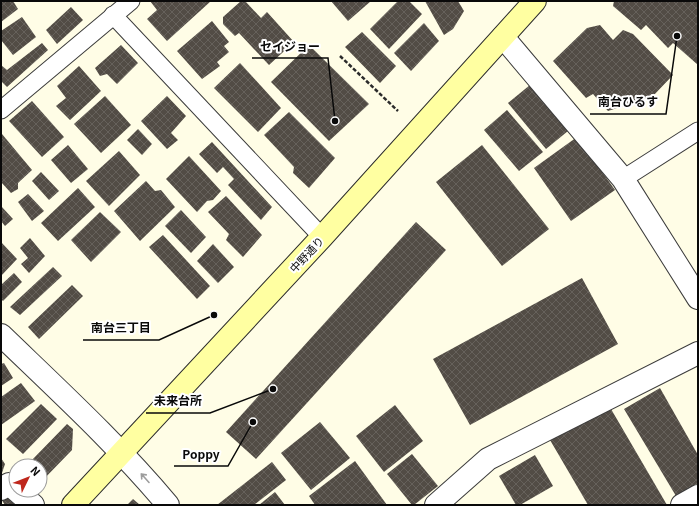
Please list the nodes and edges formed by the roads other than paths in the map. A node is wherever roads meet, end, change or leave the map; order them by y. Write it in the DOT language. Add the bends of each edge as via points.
graph roads {
  1 [pos="131,1"];
  2 [pos="535,1"];
  3 [pos="113,15"];
  4 [pos="503,37"];
  5 [pos="1,110"];
  6 [pos="698,131"];
  7 [pos="623,180"];
  8 [pos="322,237"];
  9 [pos="698,298"];
  10 [pos="1,335"];
  11 [pos="698,353"];
  12 [pos="121,453"];
  13 [pos="1,488"];
  14 [pos="698,496"];
  15 [pos="32,505"];
  16 [pos="73,505"];
  17 [pos="168,505"];
  18 [pos="436,505"];
  19 [pos="682,505"];
  1 -- 3 [label="lane"];
  2 -- 4 [label="main road, 中野通り"];
  3 -- 5 [label="lane"];
  3 -- 8 [label="lane"];
  4 -- 7 [label="street"];
  4 -- 8 [label="main road, 中野通り"];
  6 -- 7 [label="lane"];
  7 -- 9 [label="street"];
  8 -- 12 [label="main road, 中野通り"];
  10 -- 12 [label="street"];
  11 -- 18 [label="street" via="488,460"];
  12 -- 16 [label="main road, 中野通り"];
  17 -- 12 [label="street, one-way"];
  13 -- 15 [label="street" via="9,484"];
  14 -- 19 [label="street"];
}
